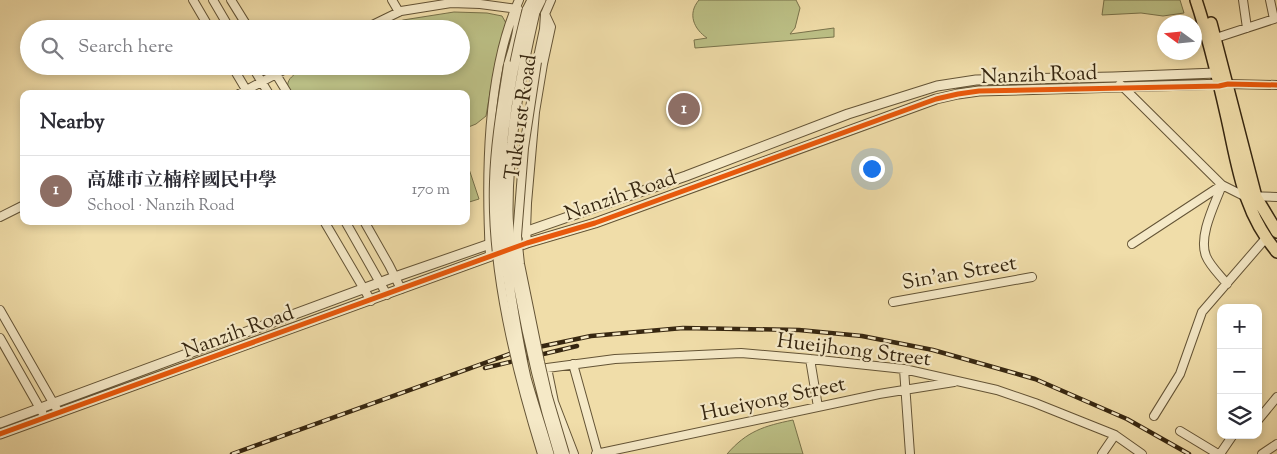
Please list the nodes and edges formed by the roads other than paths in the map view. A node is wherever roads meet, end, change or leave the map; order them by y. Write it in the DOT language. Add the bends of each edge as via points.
graph roads {
  1 [pos="193,0"];
  2 [pos="213,0"];
  3 [pos="232,0"];
  4 [pos="392,0"];
  5 [pos="519,0"];
  6 [pos="532,0"];
  7 [pos="541,0"];
  8 [pos="551,0"];
  9 [pos="1196,0"];
  10 [pos="1203,0"];
  11 [pos="1242,0"];
  12 [pos="1270,0"];
  13 [pos="515,8"];
  14 [pos="531,11"];
  15 [pos="399,12"];
  16 [pos="545,14"];
  17 [pos="1276,19"];
  18 [pos="205,20"];
  19 [pos="225,20"];
  20 [pos="244,20"];
  21 [pos="383,20"];
  22 [pos="1248,28"];
  23 [pos="1216,38"];
  24 [pos="1216,72"];
  25 [pos="236,75"];
  26 [pos="258,75"];
  27 [pos="274,75"];
  28 [pos="277,75"];
  29 [pos="1113,77"];
  30 [pos="262,82"];
  31 [pos="1223,85"];
  32 [pos="1277,85"];
  33 [pos="1123,88"];
  34 [pos="243,90"];
  35 [pos="248,90"];
  36 [pos="267,90"];
  37 [pos="286,90"];
  38 [pos="1222,185"];
  39 [pos="1277,187"];
  40 [pos="1250,197"];
  41 [pos="1275,197"];
  42 [pos="20,207"];
  43 [pos="0,217"];
  44 [pos="326,225"];
  45 [pos="347,225"];
  46 [pos="366,225"];
  47 [pos="526,230"];
  48 [pos="1277,232"];
  49 [pos="1266,238"];
  50 [pos="490,243"];
  51 [pos="527,243"];
  52 [pos="1132,244"];
  53 [pos="1277,252"];
  54 [pos="490,256"];
  55 [pos="395,277"];
  56 [pos="1032,277"];
  57 [pos="381,282"];
  58 [pos="1226,284"];
  59 [pos="364,288"];
  60 [pos="401,289"];
  61 [pos="386,295"];
  62 [pos="370,301"];
  63 [pos="893,302"];
  64 [pos="0,310"];
  65 [pos="0,338"];
  66 [pos="810,358"];
  67 [pos="573,364"];
  68 [pos="904,369"];
  69 [pos="958,381"];
  70 [pos="906,390"];
  71 [pos="1277,398"];
  72 [pos="53,403"];
  73 [pos="818,407"];
  74 [pos="40,408"];
  75 [pos="59,413"];
  76 [pos="1262,415"];
  77 [pos="1154,416"];
  78 [pos="46,418"];
  79 [pos="4,421"];
  80 [pos="1180,431"];
  81 [pos="0,434"];
  82 [pos="1115,435"];
  83 [pos="1230,439"];
  84 [pos="1277,444"];
  85 [pos="542,454"];
  86 [pos="549,454"];
  87 [pos="558,454"];
  88 [pos="566,454"];
  89 [pos="574,454"];
  90 [pos="597,454"];
  91 [pos="910,454"];
  92 [pos="1102,454"];
  93 [pos="1142,454"];
  94 [pos="1219,454"];
  95 [pos="1262,454"];
  1 -- 18 [label="street"];
  2 -- 19 [label="street"];
  3 -- 20 [label="street"];
  4 -- 15 [label="street"];
  5 -- 13 [label="street, Tuku 1st Road"];
  6 -- 14 [label="street"];
  7 -- 14 [label="street"];
  8 -- 16 [label="street"];
  9 -- 24 [label="main road"];
  10 -- 23 [label="main road"];
  11 -- 22 [label="street"];
  12 -- 17 [label="street"];
  13 -- 14 [label="street"];
  13 -- 15 [label="street" via="451,4"];
  13 -- 50 [label="street, Tuku 1st Road" via="503,47 494,99"];
  13 -- 85 [label="street, bridge" via="519,15 496,147 495,232 518,370"];
  14 -- 16 [label="street"];
  14 -- 86 [label="street, bridge" via="505,117 500,213 520,346"];
  14 -- 87 [label="street, bridge" via="513,123 508,211 530,347"];
  15 -- 21 [label="street"];
  16 -- 47 [label="street, Tuku 1st Road" via="551,27 535,112"];
  16 -- 88 [label="street, bridge" via="524,148 518,236 520,264 540,362"];
  17 -- 22 [label="street"];
  22 -- 23 [label="street"];
  23 -- 31 [label="main road"];
  24 -- 29 [label="street, Nanzih Road"];
  24 -- 31 [label="main road"];
  25 -- 34 [label="street"];
  26 -- 30 [label="street"];
  27 -- 30 [label="street"];
  28 -- 37 [label="street"];
  29 -- 33 [label="street"];
  29 -- 47 [label="street, Nanzih Road" via="976,80 937,86 848,114 686,176"];
  30 -- 35 [label="street"];
  30 -- 36 [label="street"];
  31 -- 32 [label="street, Nanzih Road"];
  31 -- 33 [label="street, Nanzih Road"];
  31 -- 40 [label="main road"];
  33 -- 38 [label="street"];
  33 -- 51 [label="street, Nanzih Road" via="979,91 936,99 595,223"];
  38 -- 40 [label="street"];
  38 -- 52 [label="street"];
  38 -- 58 [label="street" via="1204,234 1203,247 1209,262"];
  39 -- 41 [label="street"];
  40 -- 41 [label="street"];
  40 -- 48 [label="main road"];
  40 -- 49 [label="main road"];
  42 -- 43 [label="street"];
  44 -- 59 [label="street"];
  45 -- 57 [label="street"];
  46 -- 55 [label="street"];
  47 -- 50 [label="street, Nanzih Road"];
  47 -- 51 [label="street, Tuku 1st Road"];
  49 -- 53 [label="main road"];
  49 -- 58 [label="street"];
  50 -- 54 [label="street, Tuku 1st Road"];
  50 -- 55 [label="street, Nanzih Road"];
  51 -- 54 [label="street, Nanzih Road"];
  54 -- 60 [label="street, Nanzih Road"];
  55 -- 57 [label="street, Nanzih Road"];
  55 -- 60 [label="street"];
  56 -- 63 [label="street, Sin'an Street"];
  57 -- 59 [label="street, Nanzih Road"];
  57 -- 61 [label="street"];
  58 -- 77 [label="street" via="1202,312 1180,374"];
  59 -- 62 [label="street"];
  59 -- 72 [label="street, Nanzih Road"];
  60 -- 61 [label="street, Nanzih Road"];
  61 -- 62 [label="street, Nanzih Road"];
  62 -- 75 [label="street, Nanzih Road"];
  64 -- 72 [label="street"];
  65 -- 74 [label="street"];
  66 -- 67 [label="street, Hueijhong Street" via="741,353"];
  66 -- 68 [label="street, Hueijhong Street"];
  66 -- 73 [label="street"];
  67 -- 89 [label="street, Hueijhong Street" via="547,368 554,402"];
  67 -- 90 [label="street"];
  68 -- 69 [label="street, Hueijhong Street"];
  68 -- 70 [label="street"];
  69 -- 70 [label="street, Hueiyong Street"];
  69 -- 82 [label="street, Hueijhong Street" via="1004,392"];
  70 -- 73 [label="street, Hueiyong Street"];
  70 -- 91 [label="street"];
  71 -- 76 [label="street"];
  72 -- 74 [label="street, Nanzih Road"];
  72 -- 75 [label="street"];
  73 -- 90 [label="street, Hueiyong Street"];
  74 -- 78 [label="street"];
  74 -- 79 [label="street, Nanzih Road"];
  75 -- 78 [label="street, Nanzih Road"];
  78 -- 81 [label="street, Nanzih Road"];
  80 -- 94 [label="street"];
  82 -- 92 [label="street"];
  82 -- 93 [label="street, Hueijhong Street"];
  83 -- 94 [label="street"];
  84 -- 95 [label="street"];
}
